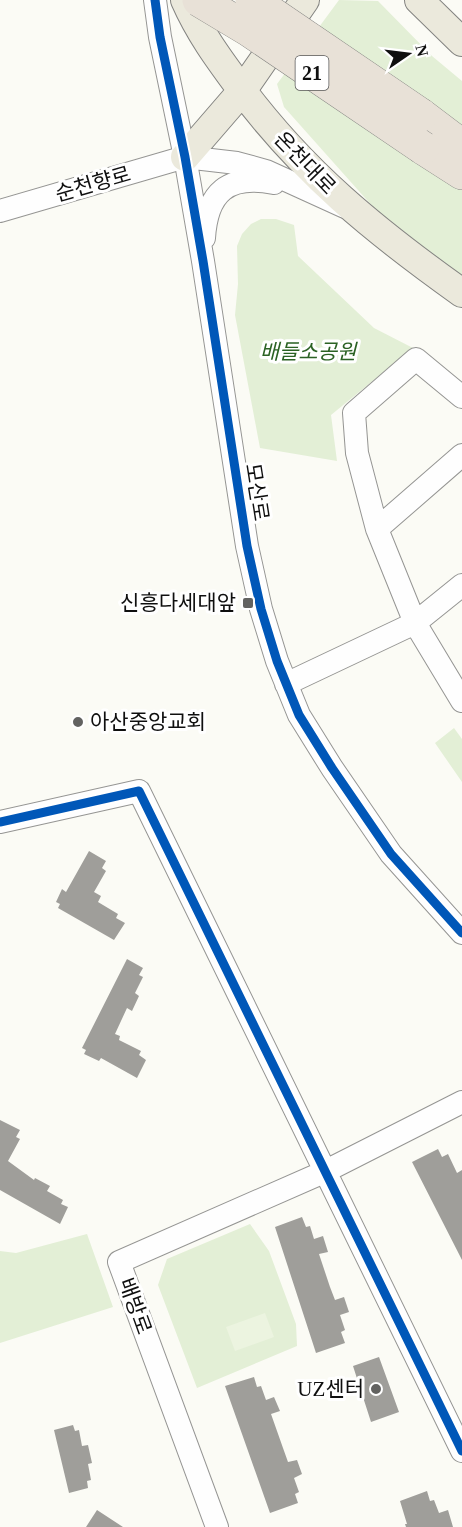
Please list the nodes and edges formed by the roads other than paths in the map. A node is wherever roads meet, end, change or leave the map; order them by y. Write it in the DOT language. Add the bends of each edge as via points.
graph roads {
  1 [pos="155,0"];
  2 [pos="185,0"];
  3 [pos="199,0"];
  4 [pos="252,0"];
  5 [pos="305,0"];
  6 [pos="419,0"];
  7 [pos="462,42"];
  8 [pos="242,91"];
  9 [pos="462,146"];
  10 [pos="185,157"];
  11 [pos="462,173"];
  12 [pos="300,189"];
  13 [pos="0,211"];
  14 [pos="354,211"];
  15 [pos="203,261"];
  16 [pos="462,293"];
  17 [pos="462,397"];
  18 [pos="462,455"];
  19 [pos="377,529"];
  20 [pos="462,585"];
  21 [pos="415,623"];
  22 [pos="286,684"];
  23 [pos="462,701"];
  24 [pos="0,822"];
  25 [pos="462,933"];
  26 [pos="462,1102"];
  27 [pos="324,1172"];
  28 [pos="462,1451"];
  29 [pos="217,1527"];
  1 -- 10 [label="street, 모산로"];
  2 -- 8 [label="main road, 온천대로" via="208,46"];
  3 -- 11 [label="highway, 21, bridge"];
  4 -- 9 [label="highway, 21, bridge"];
  5 -- 8 [label="main road"];
  6 -- 7 [label="main road"];
  8 -- 10 [label="main road"];
  8 -- 14 [label="main road, 온천대로" via="282,141"];
  10 -- 12 [label="street" via="266,171"];
  10 -- 13 [label="street, 순천향로"];
  10 -- 15 [label="street, 모산로"];
  12 -- 14 [label="street"];
  12 -- 15 [label="street" via="271,182 228,185 215,196 205,226"];
  14 -- 16 [label="main road, 온천대로"];
  15 -- 22 [label="street, 모산로" via="247,546 261,609"];
  17 -- 19 [label="street" via="416,359 354,413 357,453"];
  18 -- 19 [label="street"];
  19 -- 21 [label="street"];
  20 -- 21 [label="street"];
  21 -- 22 [label="street"];
  21 -- 23 [label="street"];
  22 -- 25 [label="street, 모산로" via="299,715 391,854"];
  24 -- 27 [label="street" via="139,792"];
  26 -- 27 [label="street"];
  27 -- 28 [label="street"];
  27 -- 29 [label="street, 배방로" via="119,1262"];
}
